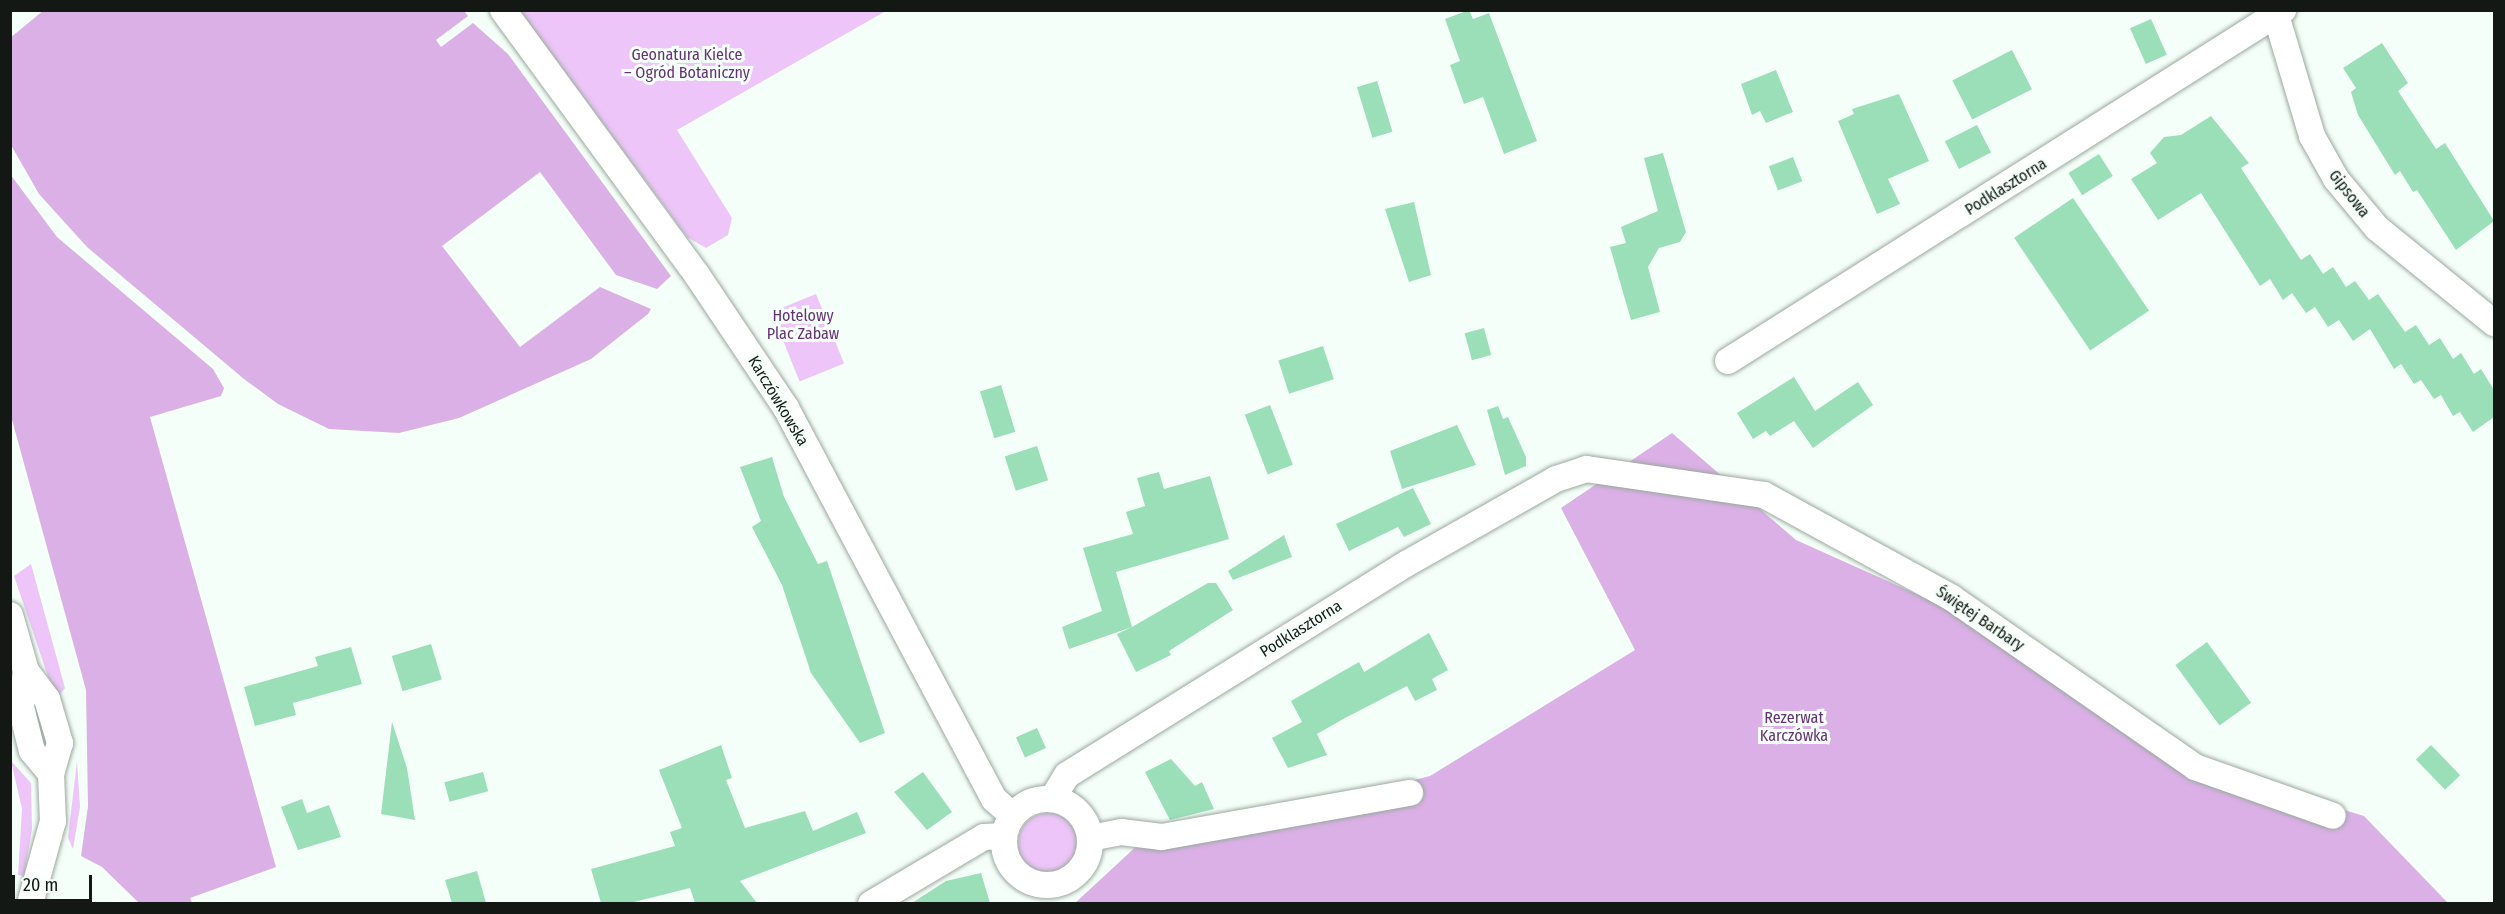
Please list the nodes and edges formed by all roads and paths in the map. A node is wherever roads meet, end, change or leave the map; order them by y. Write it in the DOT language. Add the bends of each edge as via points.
graph roads {
  1 [pos="503,10"];
  2 [pos="2280,13"];
  3 [pos="2494,324"];
  4 [pos="1728,361"];
  5 [pos="1608,472"];
  6 [pos="10,615"];
  7 [pos="1410,793"];
  8 [pos="1052,799"];
  9 [pos="2333,816"];
  10 [pos="1008,826"];
  11 [pos="1090,838"];
  12 [pos="1034,894"];
  13 [pos="30,903"];
  14 [pos="871,903"];
  1 -- 10 [label="street, Karczówkowska" via="697,275 786,408"];
  2 -- 3 [label="street, Gipsowa" via="2312,136 2345,192 2412,260"];
  2 -- 4 [label="street, Podklasztorna"];
  5 -- 8 [label="street, Podklasztorna" via="1586,469 1556,479 1406,564 1068,775"];
  5 -- 9 [label="street, Świętej Barbary" via="1764,495 1952,598 2195,767"];
  6 -- 13 [label="street" via="26,671 47,699 60,743 51,774 53,821"];
  7 -- 11 [label="street" via="1162,837 1121,832"];
  8 -- 10 [label="street" via="1027,803"];
  8 -- 11 [label="street" via="1081,816"];
  10 -- 12 [label="street" via="1011,866"];
  10 -- 14 [label="street"];
  11 -- 12 [label="street" via="1084,864 1075,875"];
}
